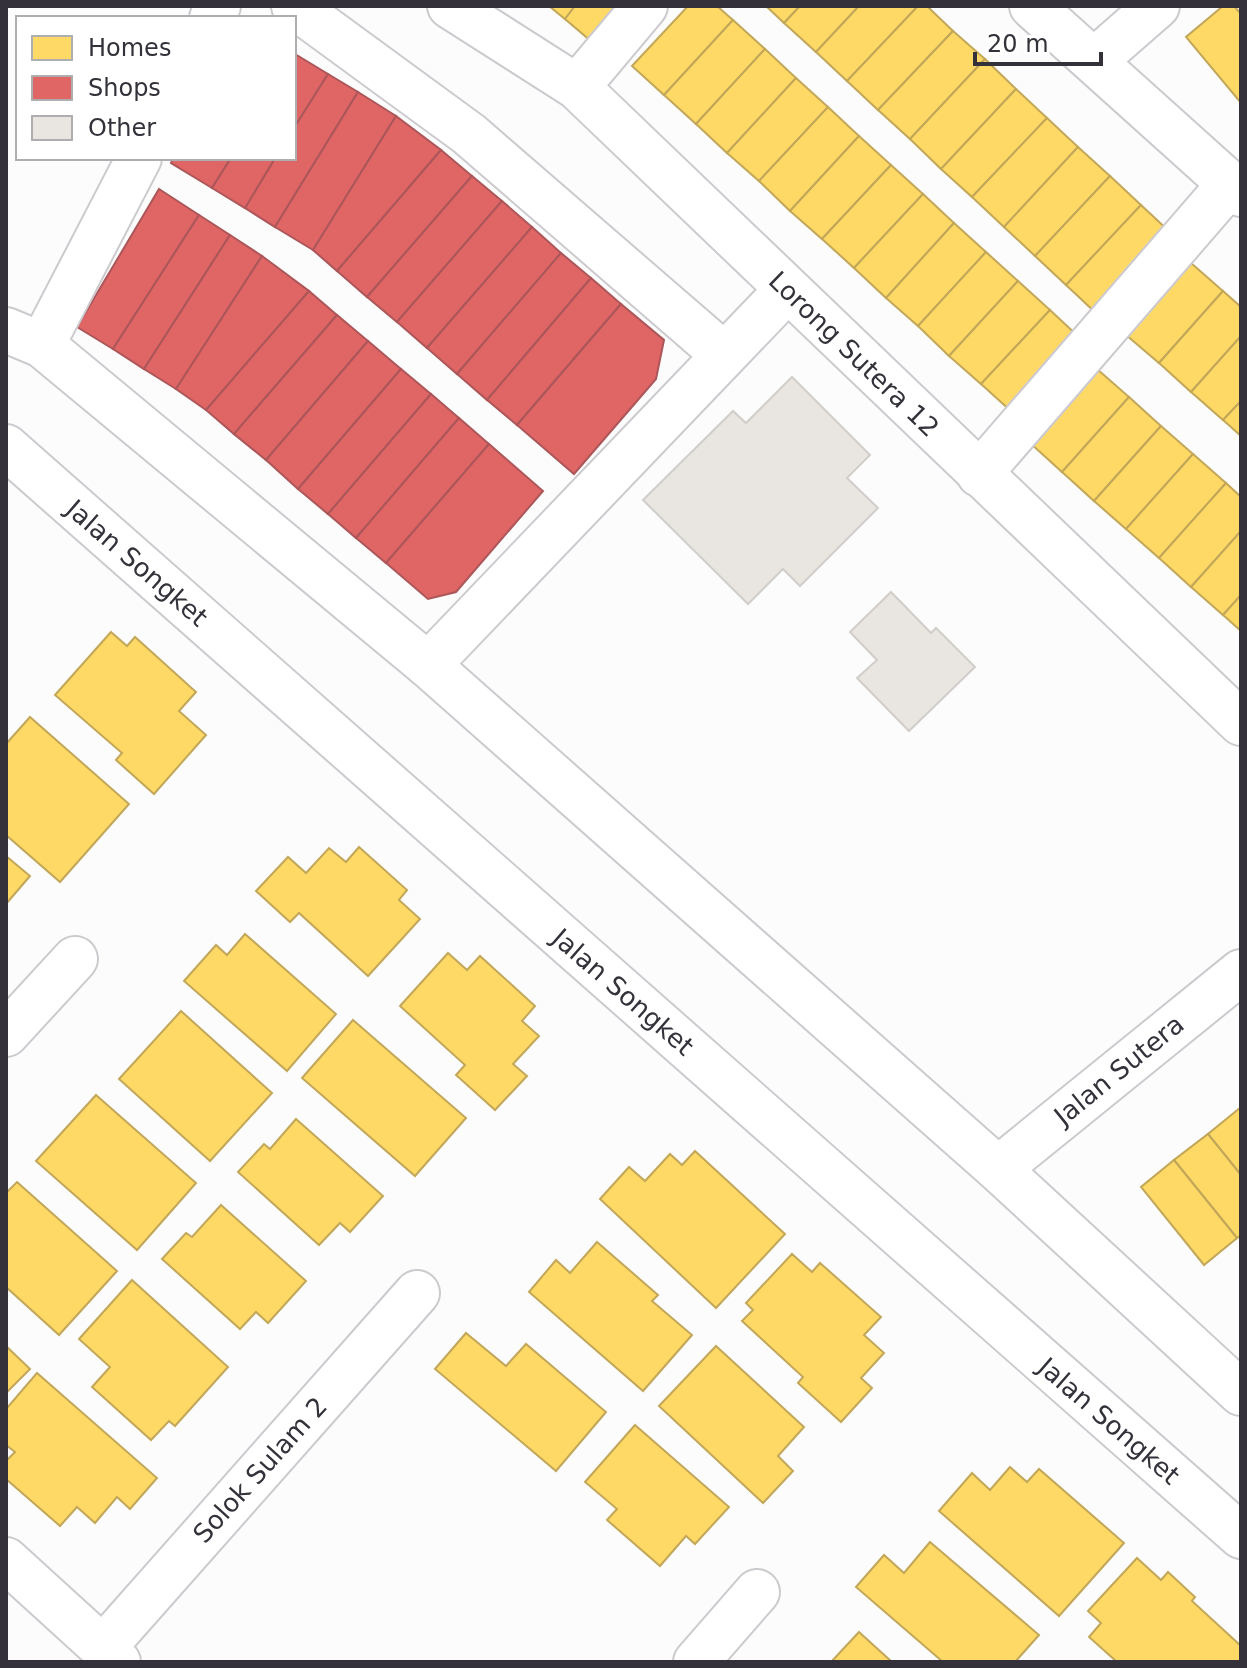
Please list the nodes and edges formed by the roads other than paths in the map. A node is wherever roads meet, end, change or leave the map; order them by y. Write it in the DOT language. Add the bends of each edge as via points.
graph roads {
  1 [pos="294,6"];
  2 [pos="450,6"];
  3 [pos="645,6"];
  4 [pos="1032,6"];
  5 [pos="1157,6"];
  6 [pos="1094,61"];
  7 [pos="577,87"];
  8 [pos="138,160"];
  9 [pos="1236,189"];
  10 [pos="787,290"];
  11 [pos="24,337"];
  12 [pos="723,354"];
  13 [pos="6,447"];
  14 [pos="979,474"];
  15 [pos="428,665"];
  16 [pos="1241,723"];
  17 [pos="75,959"];
  18 [pos="1241,972"];
  19 [pos="6,1034"];
  20 [pos="998,1169"];
  21 [pos="417,1293"];
  22 [pos="1241,1393"];
  23 [pos="1241,1536"];
  24 [pos="6,1560"];
  25 [pos="757,1592"];
  26 [pos="110,1655"];
  27 [pos="696,1662"];
  1 -- 12 [label="street" via="469,134"];
  2 -- 7 [label="street, Lorong Sutera 12"];
  3 -- 7 [label="street"];
  4 -- 6 [label="street"];
  5 -- 6 [label="street"];
  6 -- 9 [label="street"];
  7 -- 10 [label="street, Lorong Sutera 12"];
  8 -- 11 [label="street"];
  9 -- 14 [label="street"];
  10 -- 12 [label="street"];
  10 -- 14 [label="street, Lorong Sutera 12"];
  11 -- 15 [label="street"];
  12 -- 15 [label="street"];
  13 -- 23 [label="street, Jalan Songket"];
  14 -- 16 [label="street, Lorong Sutera 12"];
  15 -- 20 [label="street"];
  17 -- 19 [label="street"];
  18 -- 20 [label="street, Jalan Sutera"];
  20 -- 22 [label="street"];
  21 -- 26 [label="street, Solok Sulam 2"];
  24 -- 26 [label="street"];
  25 -- 27 [label="street"];
}
